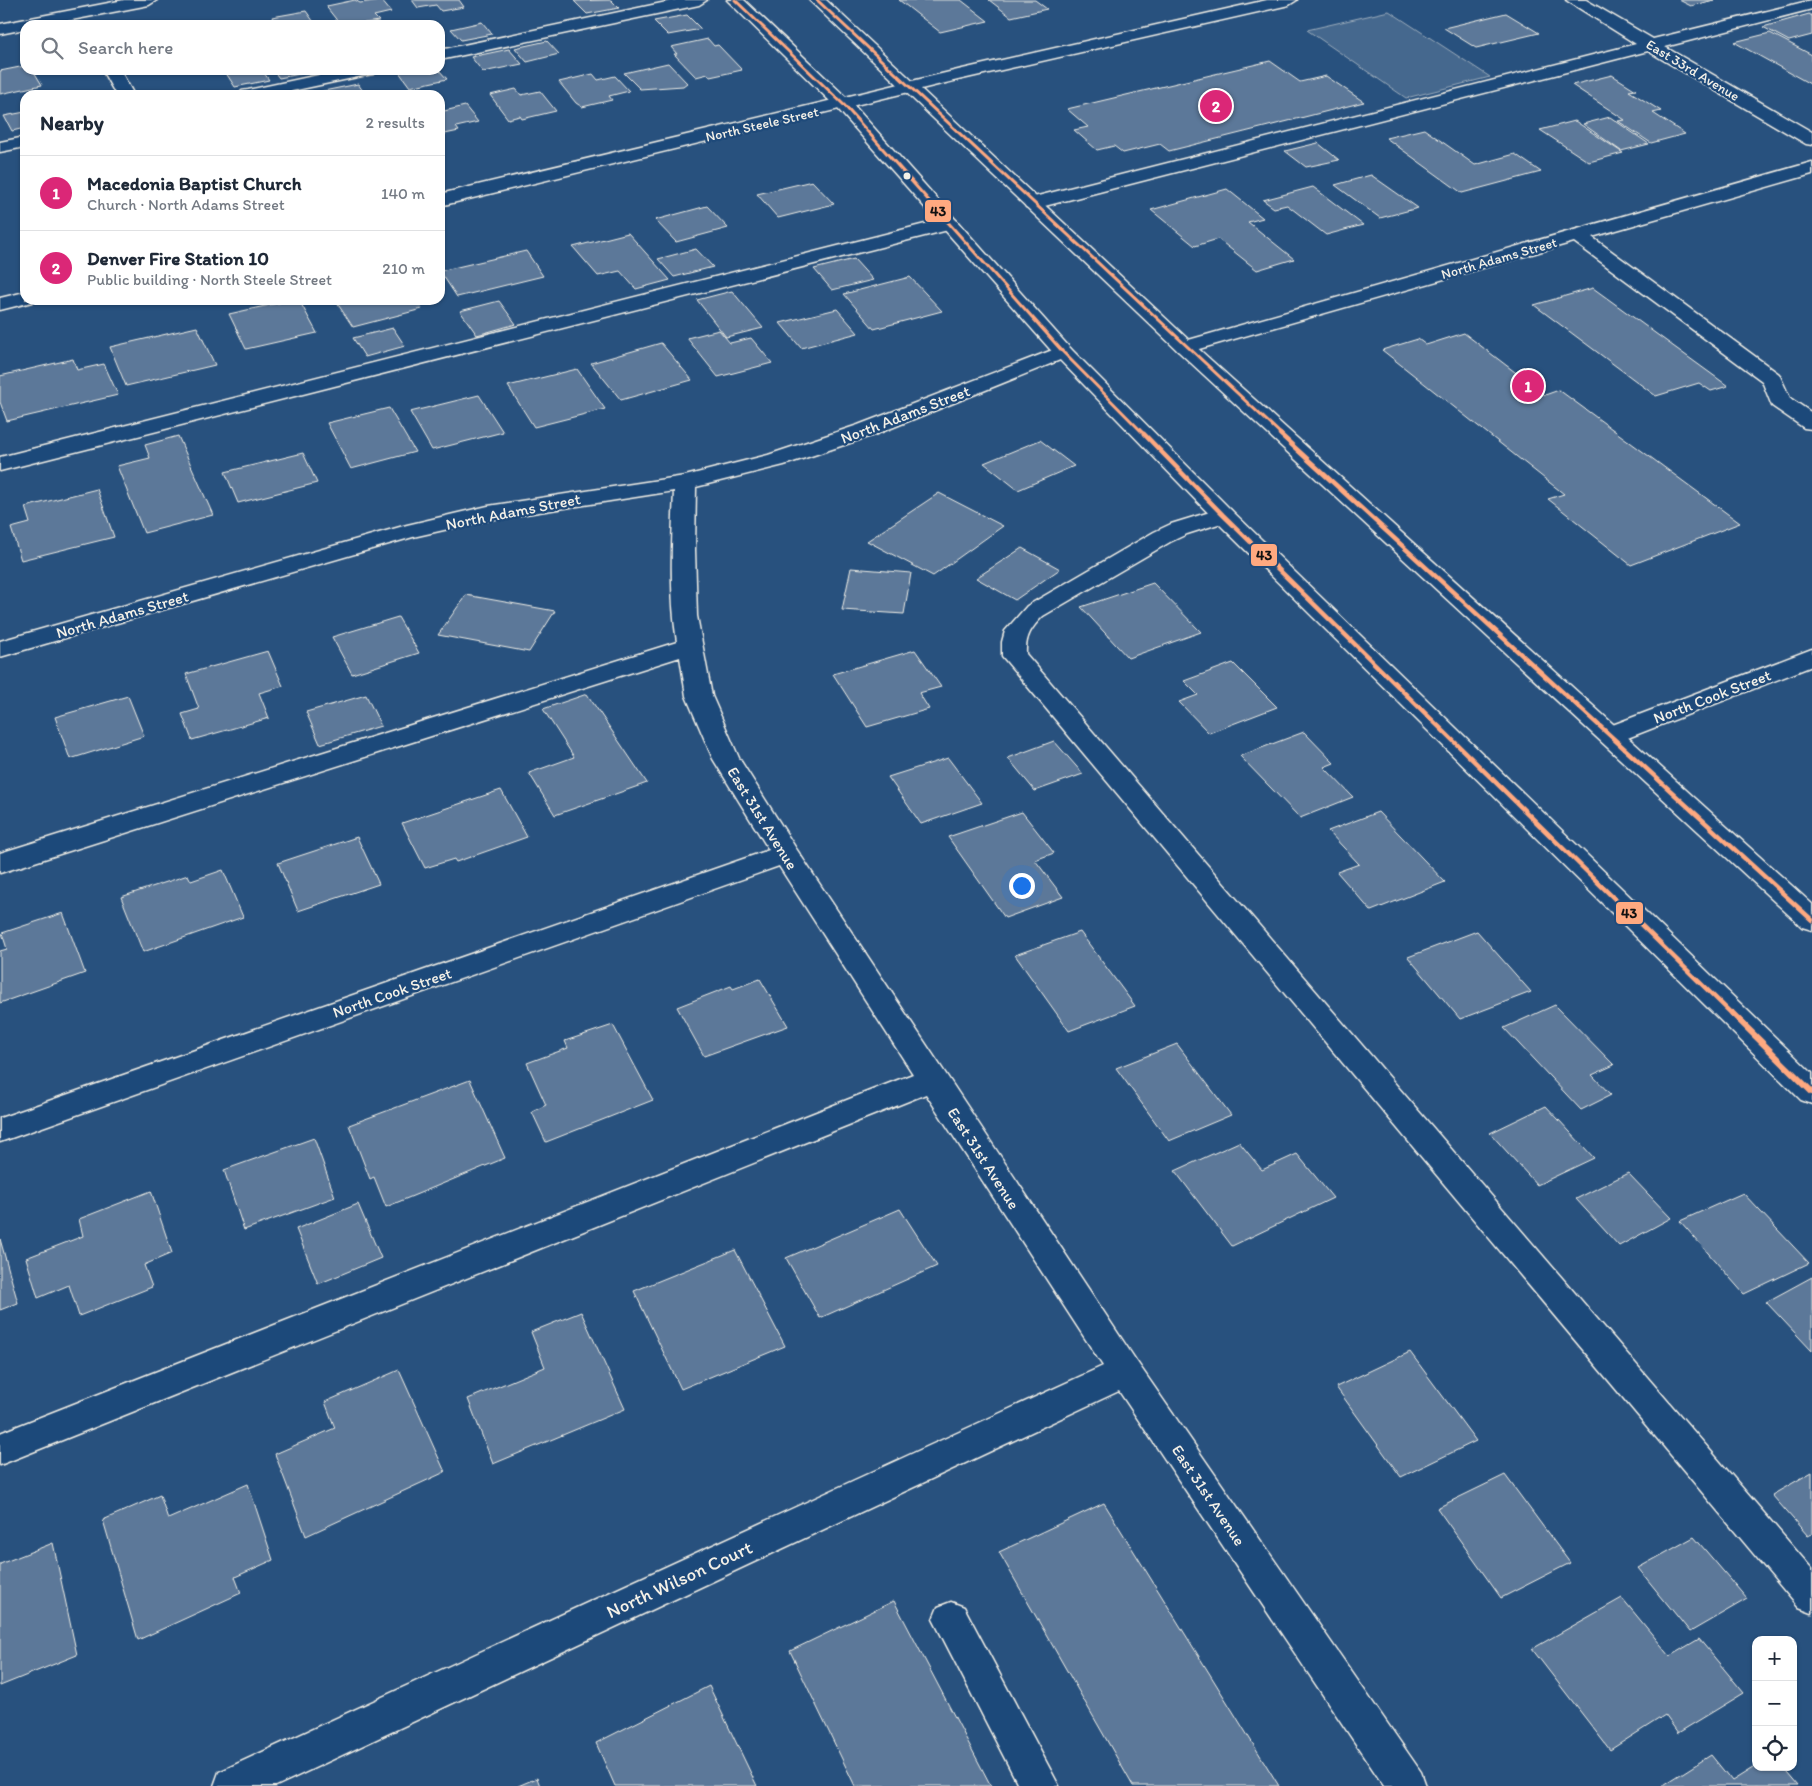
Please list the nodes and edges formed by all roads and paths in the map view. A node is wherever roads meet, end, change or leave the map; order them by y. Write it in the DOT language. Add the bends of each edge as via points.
graph roads {
  1 [pos="149,0"];
  2 [pos="699,0"];
  3 [pos="735,0"];
  4 [pos="817,0"];
  5 [pos="1289,0"];
  6 [pos="1574,0"];
  7 [pos="1812,4"];
  8 [pos="79,13"];
  9 [pos="44,20"];
  10 [pos="20,25"];
  11 [pos="0,29"];
  12 [pos="1652,46"];
  13 [pos="445,53"];
  14 [pos="114,75"];
  15 [pos="343,75"];
  16 [pos="911,87"];
  17 [pos="122,90"];
  18 [pos="272,90"];
  19 [pos="844,105"];
  20 [pos="1812,140"];
  21 [pos="20,143"];
  22 [pos="0,147"];
  23 [pos="1808,172"];
  24 [pos="445,199"];
  25 [pos="1033,203"];
  26 [pos="949,224"];
  27 [pos="1577,235"];
  28 [pos="20,299"];
  29 [pos="0,304"];
  30 [pos="1185,347"];
  31 [pos="1063,352"];
  32 [pos="1812,423"];
  33 [pos="0,464"];
  34 [pos="685,483"];
  35 [pos="1223,515"];
  36 [pos="690,646"];
  37 [pos="0,649"];
  38 [pos="1812,657"];
  39 [pos="1611,735"];
  40 [pos="785,854"];
  41 [pos="0,863"];
  42 [pos="1812,920"];
  43 [pos="932,1079"];
  44 [pos="1812,1092"];
  45 [pos="0,1130"];
  46 [pos="1125,1372"];
  47 [pos="0,1449"];
  48 [pos="1812,1596"];
  49 [pos="951,1620"];
  50 [pos="234,1786"];
  51 [pos="1040,1786"];
  52 [pos="1407,1786"];
  1 -- 8 [label="street"];
  2 -- 13 [label="street"];
  3 -- 19 [label="street"];
  4 -- 16 [label="street"];
  5 -- 16 [label="street, North Steele Street"];
  6 -- 12 [label="street, East 33rd Avenue"];
  7 -- 12 [label="street"];
  8 -- 9 [label="street"];
  10 -- 11 [label="street"];
  12 -- 20 [label="street, East 33rd Avenue"];
  12 -- 25 [label="street"];
  14 -- 17 [label="street"];
  15 -- 18 [label="street"];
  16 -- 19 [label="street, North Steele Street"];
  16 -- 25 [label="street"];
  19 -- 24 [label="street, North Steele Street"];
  19 -- 26 [label="street"];
  21 -- 22 [label="street"];
  23 -- 27 [label="street, North Adams Street"];
  25 -- 30 [label="street"];
  26 -- 31 [label="street"];
  26 -- 33 [label="street"];
  27 -- 30 [label="street, North Adams Street"];
  27 -- 32 [label="street" via="1772,378 1780,401"];
  28 -- 29 [label="street"];
  30 -- 39 [label="street"];
  31 -- 34 [label="street, North Adams Street" via="857,433 776,460"];
  31 -- 35 [label="street"];
  34 -- 36 [label="street, East 31st Avenue" via="683,550"];
  34 -- 37 [label="street, North Adams Street" via="488,513 407,532"];
  35 -- 44 [label="street"];
  35 -- 48 [label="street" via="1179,529 1034,611 1018,626 1012,643 1014,656"];
  36 -- 40 [label="street, East 31st Avenue" via="699,696 726,759"];
  36 -- 41 [label="street"];
  38 -- 39 [label="street, North Cook Street"];
  39 -- 42 [label="street"];
  40 -- 43 [label="street, East 31st Avenue"];
  40 -- 45 [label="street, North Cook Street"];
  43 -- 46 [label="street, East 31st Avenue"];
  43 -- 47 [label="street"];
  46 -- 50 [label="street, North Wilson Court"];
  46 -- 52 [label="street, East 31st Avenue"];
  49 -- 51 [label="street"];
}
